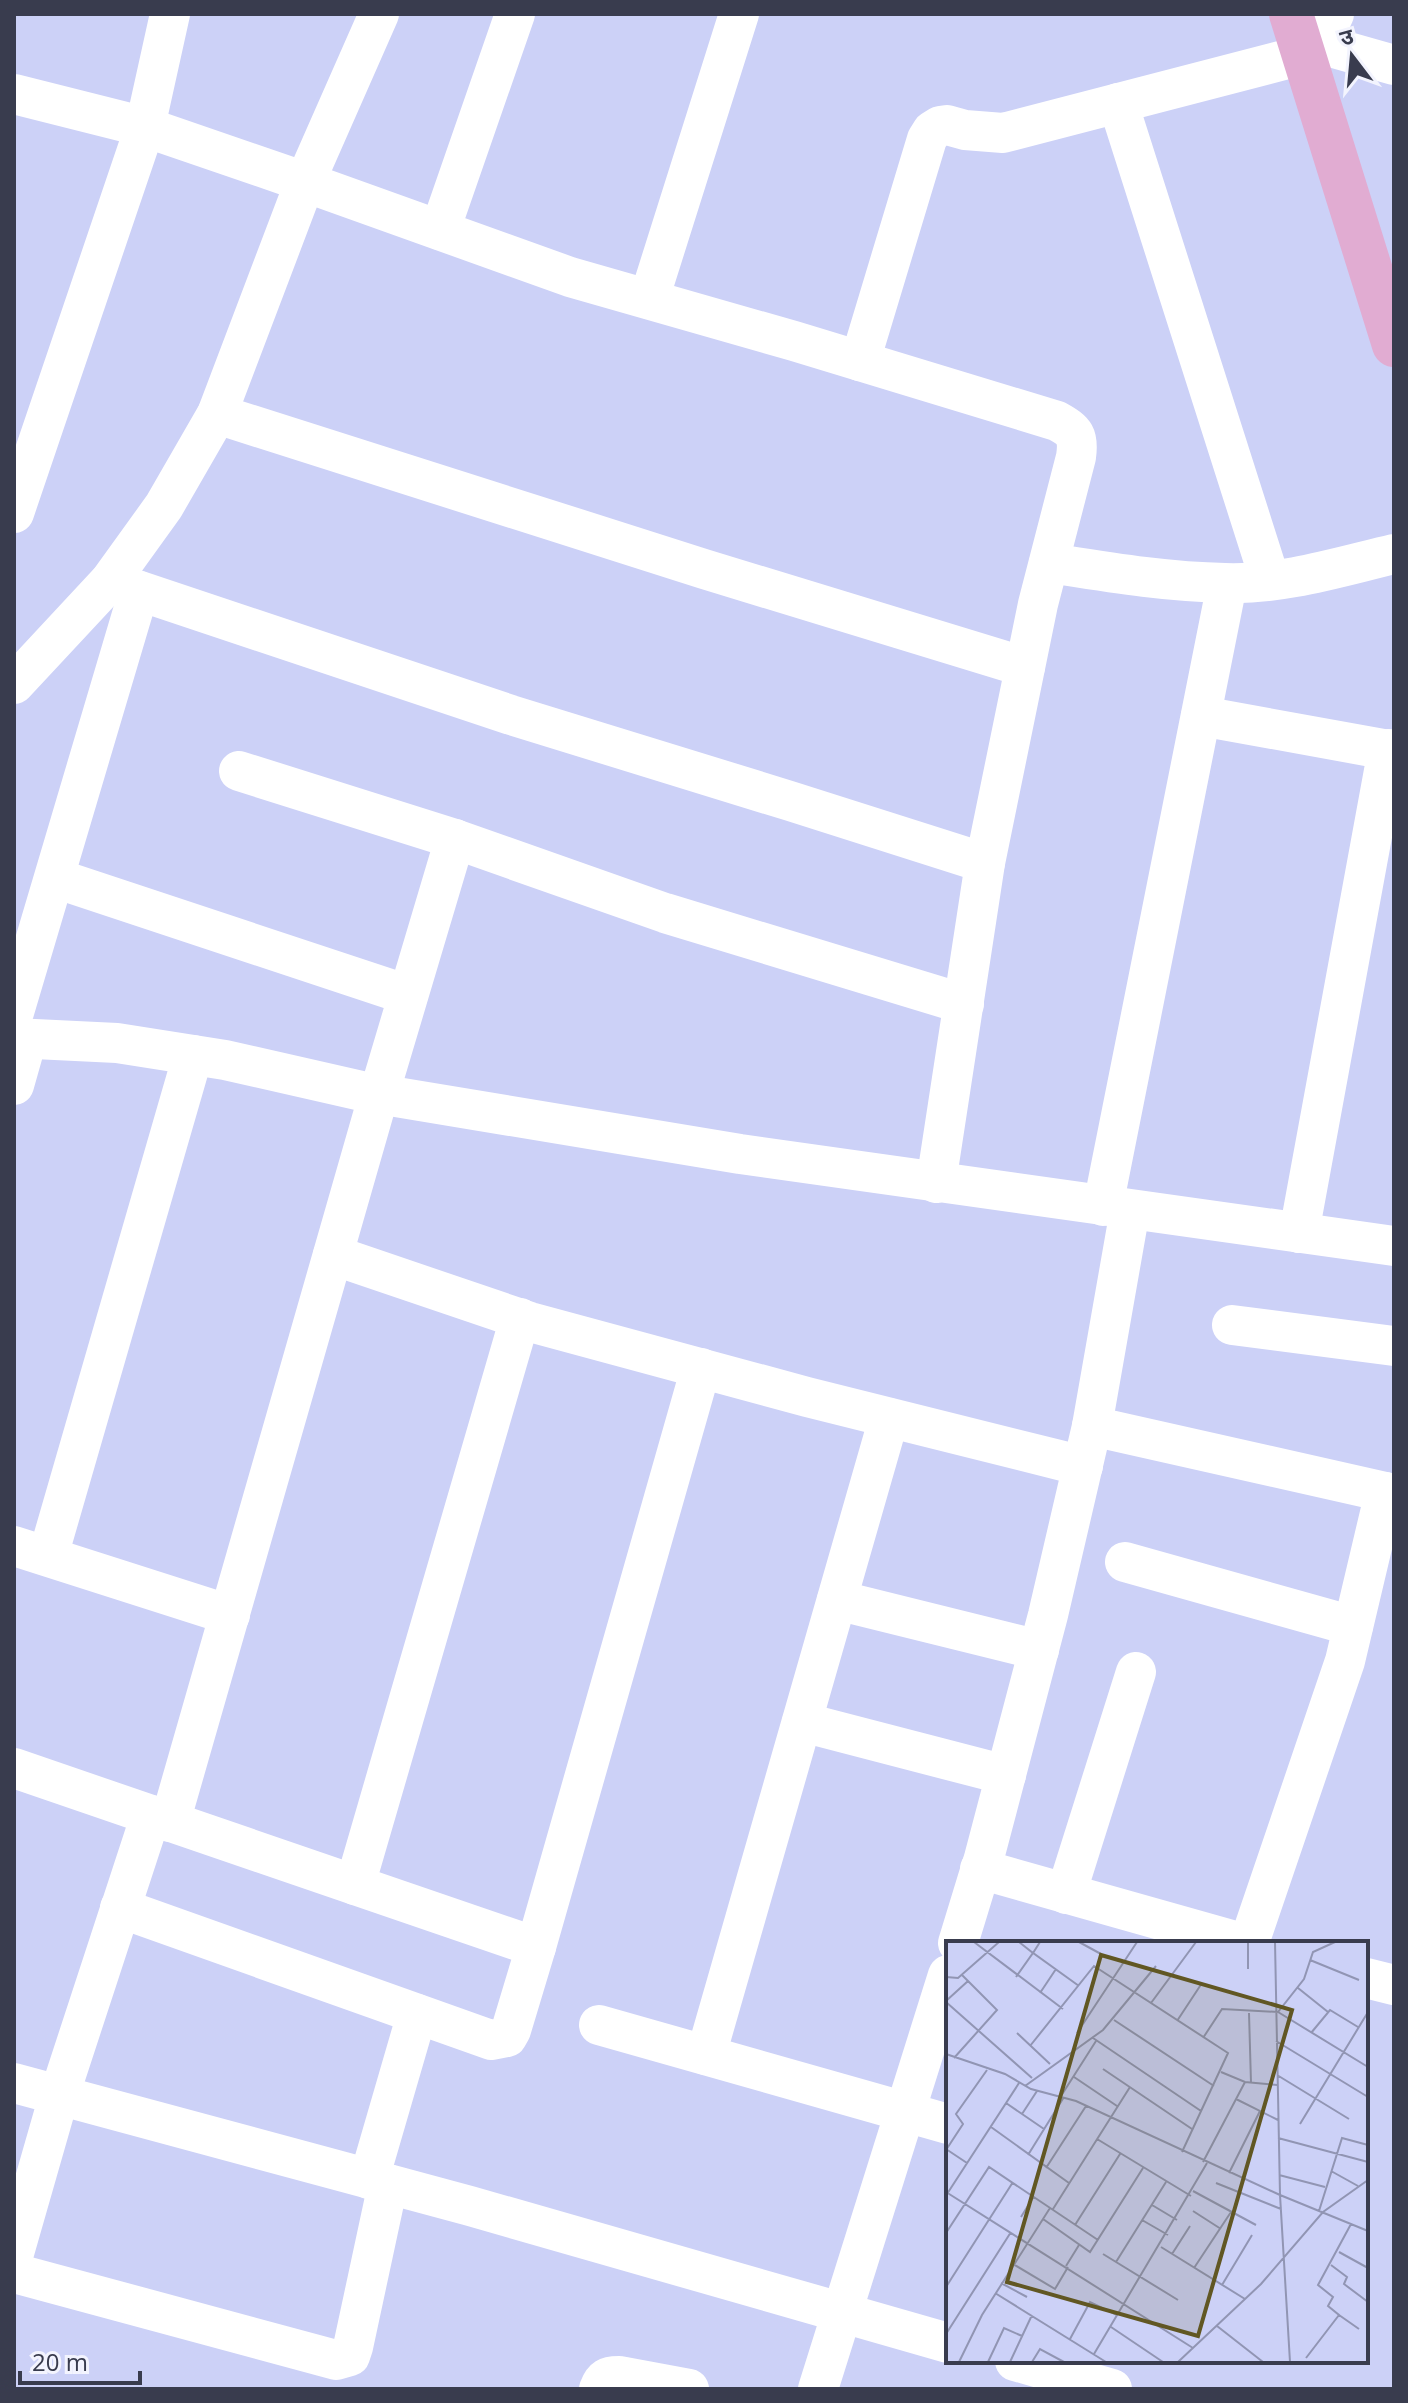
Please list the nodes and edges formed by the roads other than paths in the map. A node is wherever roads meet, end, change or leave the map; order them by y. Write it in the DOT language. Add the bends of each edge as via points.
graph roads {
  1 [pos="170,14"];
  2 [pos="379,14"];
  3 [pos="515,14"];
  4 [pos="739,14"];
  5 [pos="1312,32"];
  6 [pos="1394,65"];
  7 [pos="14,94"];
  8 [pos="1118,103"];
  9 [pos="145,127"];
  10 [pos="305,182"];
  11 [pos="440,230"];
  12 [pos="1378,248"];
  13 [pos="649,299"];
  14 [pos="1394,345"];
  15 [pos="860,361"];
  16 [pos="217,414"];
  17 [pos="14,513"];
  18 [pos="1394,554"];
  19 [pos="1049,563"];
  20 [pos="1270,580"];
  21 [pos="1227,584"];
  22 [pos="124,586"];
  23 [pos="1025,667"];
  24 [pos="14,684"];
  25 [pos="1201,716"];
  26 [pos="1391,750"];
  27 [pos="239,771"];
  28 [pos="455,839"];
  29 [pos="985,863"];
  30 [pos="55,878"];
  31 [pos="408,995"];
  32 [pos="964,1004"];
  33 [pos="18,1030"];
  34 [pos="193,1055"];
  35 [pos="14,1085"];
  36 [pos="379,1094"];
  37 [pos="936,1183"];
  38 [pos="1116,1208"];
  39 [pos="1299,1233"];
  40 [pos="1394,1246"];
  41 [pos="333,1255"];
  42 [pos="520,1318"];
  43 [pos="1232,1325"];
  44 [pos="1394,1346"];
  45 [pos="701,1368"];
  46 [pos="889,1418"];
  47 [pos="1092,1426"];
  48 [pos="1083,1466"];
  49 [pos="1390,1493"];
  50 [pos="31,1551"];
  51 [pos="1125,1562"];
  52 [pos="837,1600"];
  53 [pos="230,1615"];
  54 [pos="1353,1626"];
  55 [pos="1039,1650"];
  56 [pos="1136,1672"];
  57 [pos="802,1722"];
  58 [pos="15,1773"];
  59 [pos="1006,1775"];
  60 [pos="161,1819"];
  61 [pos="980,1869"];
  62 [pos="355,1885"];
  63 [pos="1066,1894"];
  64 [pos="120,1908"];
  65 [pos="959,1941"];
  66 [pos="1235,1941"];
  67 [pos="1250,1941"];
  68 [pos="536,1947"];
  69 [pos="1368,1978"];
  70 [pos="946,1982"];
  71 [pos="1394,1985"];
  72 [pos="417,2014"];
  73 [pos="599,2025"];
  74 [pos="706,2055"];
  75 [pos="14,2083"];
  76 [pos="59,2096"];
  77 [pos="906,2112"];
  78 [pos="946,2123"];
  79 [pos="379,2182"];
  80 [pos="14,2253"];
  81 [pos="14,2273"];
  82 [pos="842,2314"];
  83 [pos="946,2342"];
  84 [pos="1022,2363"];
  85 [pos="599,2389"];
  86 [pos="689,2389"];
  87 [pos="818,2389"];
  88 [pos="1112,2389"];
  1 -- 9 [label="street"];
  2 -- 10 [label="street"];
  3 -- 11 [label="street"];
  4 -- 13 [label="street"];
  5 -- 6 [label="street"];
  5 -- 8 [label="street"];
  5 -- 12 [label="main road"];
  7 -- 9 [label="street"];
  8 -- 15 [label="street" via="1003,133 947,125 932,131"];
  8 -- 20 [label="street"];
  9 -- 10 [label="street"];
  9 -- 17 [label="street"];
  10 -- 11 [label="street"];
  10 -- 16 [label="street"];
  11 -- 13 [label="street"];
  12 -- 14 [label="main road"];
  13 -- 15 [label="street"];
  15 -- 19 [label="street" via="1072,429 1078,442 1076,457"];
  16 -- 22 [label="street"];
  16 -- 23 [label="street"];
  18 -- 20 [label="street"];
  19 -- 21 [label="street"];
  19 -- 23 [label="street"];
  20 -- 21 [label="street"];
  21 -- 25 [label="street"];
  22 -- 24 [label="street"];
  22 -- 29 [label="street" via="511,715"];
  22 -- 30 [label="street"];
  23 -- 29 [label="street"];
  25 -- 26 [label="street"];
  25 -- 38 [label="street"];
  26 -- 39 [label="street"];
  27 -- 28 [label="street"];
  28 -- 31 [label="street"];
  28 -- 32 [label="street" via="665,913"];
  29 -- 32 [label="street"];
  30 -- 31 [label="street"];
  30 -- 33 [label="street"];
  31 -- 36 [label="street"];
  32 -- 37 [label="street"];
  33 -- 34 [label="street"];
  33 -- 35 [label="street"];
  34 -- 36 [label="street"];
  34 -- 50 [label="street"];
  36 -- 37 [label="street"];
  36 -- 41 [label="street"];
  37 -- 38 [label="street"];
  38 -- 39 [label="street"];
  38 -- 47 [label="street"];
  39 -- 40 [label="street"];
  41 -- 42 [label="street"];
  41 -- 53 [label="street"];
  42 -- 45 [label="street"];
  42 -- 62 [label="street"];
  43 -- 44 [label="street"];
  45 -- 46 [label="street"];
  45 -- 68 [label="street"];
  46 -- 48 [label="street"];
  46 -- 52 [label="street"];
  47 -- 48 [label="street"];
  47 -- 49 [label="street"];
  48 -- 55 [label="street"];
  49 -- 54 [label="street"];
  50 -- 53 [label="street"];
  51 -- 54 [label="street"];
  52 -- 55 [label="street"];
  52 -- 57 [label="street"];
  53 -- 60 [label="street"];
  54 -- 67 [label="street"];
  55 -- 59 [label="street"];
  56 -- 63 [label="street"];
  57 -- 59 [label="street"];
  57 -- 74 [label="street"];
  58 -- 60 [label="street"];
  59 -- 61 [label="street"];
  60 -- 62 [label="street"];
  60 -- 64 [label="street"];
  61 -- 63 [label="street"];
  61 -- 65 [label="street"];
  62 -- 68 [label="street"];
  63 -- 66 [label="street"];
  64 -- 72 [label="street"];
  64 -- 76 [label="street"];
  68 -- 72 [label="street" via="507,2037 491,2040"];
  69 -- 71 [label="street"];
  70 -- 77 [label="street"];
  72 -- 79 [label="street"];
  73 -- 74 [label="street"];
  74 -- 77 [label="street"];
  75 -- 76 [label="street"];
  76 -- 79 [label="street"];
  76 -- 80 [label="street"];
  77 -- 78 [label="street"];
  77 -- 82 [label="street"];
  79 -- 81 [label="street" via="353,2347 343,2359"];
  79 -- 82 [label="street"];
  82 -- 83 [label="street"];
  82 -- 87 [label="street"];
  84 -- 88 [label="street"];
  85 -- 86 [label="street" via="609,2376 619,2376"];
}
